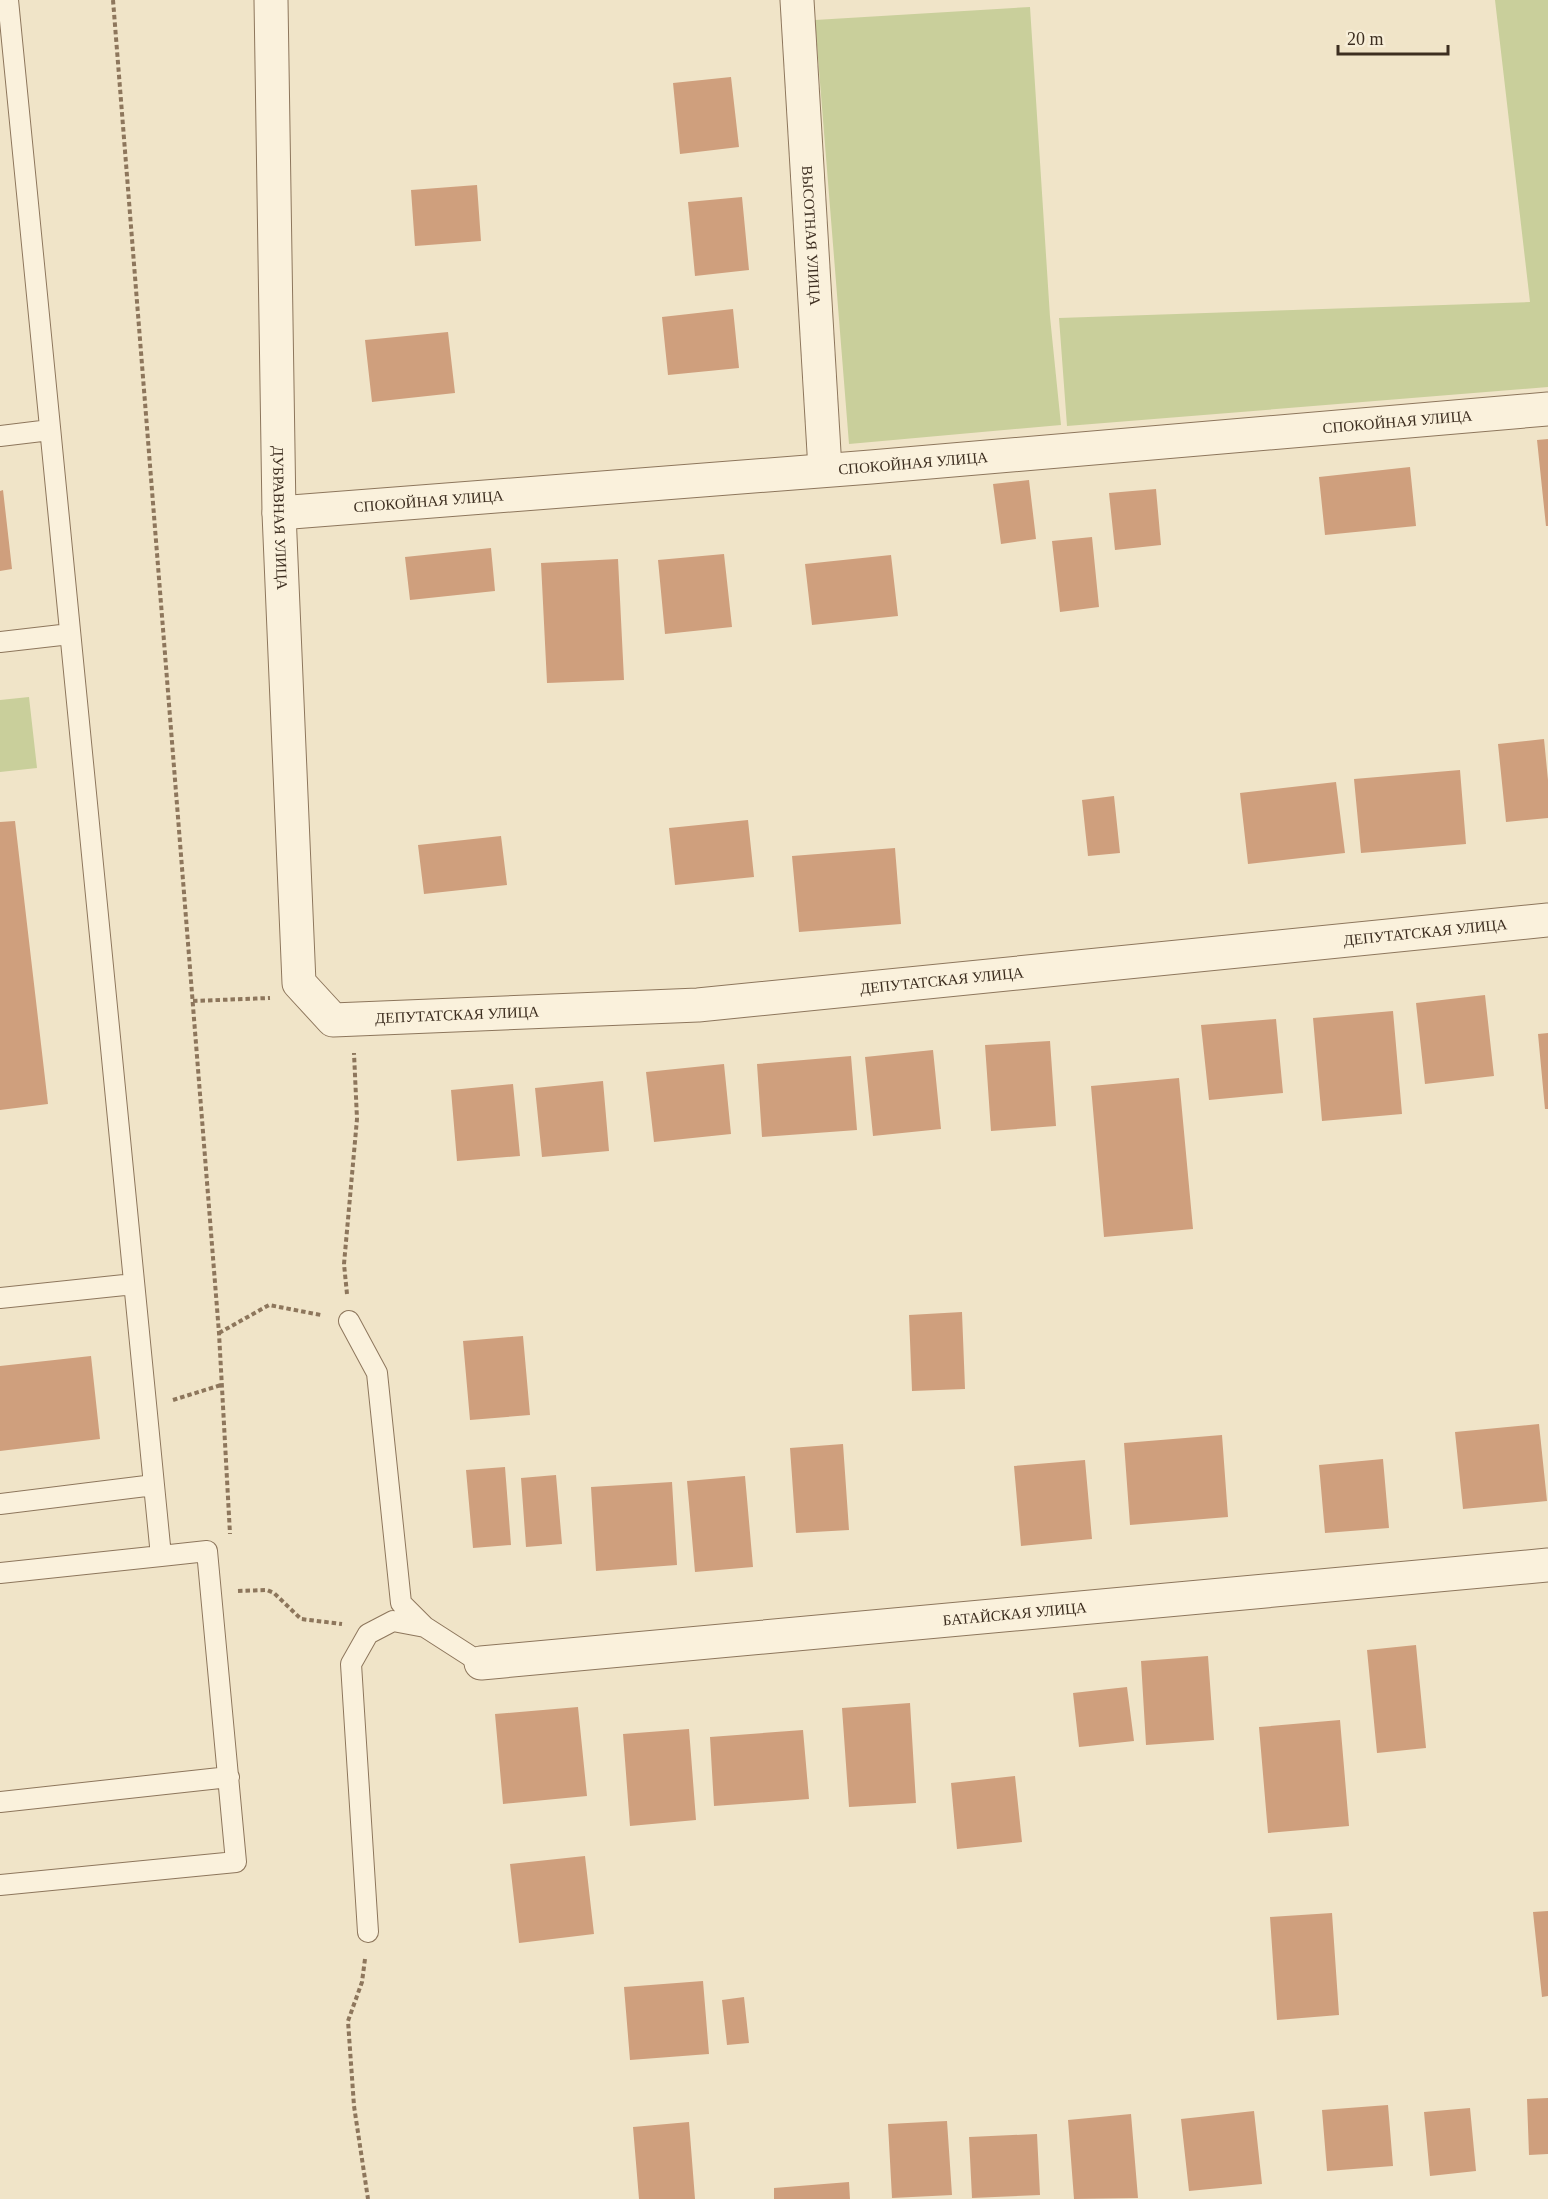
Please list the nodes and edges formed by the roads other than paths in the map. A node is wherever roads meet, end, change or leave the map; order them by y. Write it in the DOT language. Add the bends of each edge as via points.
graph roads {
  1 [pos="8,0"];
  2 [pos="271,0"];
  3 [pos="797,0"];
  4 [pos="1548,409"];
  5 [pos="50,430"];
  6 [pos="0,436"];
  7 [pos="825,469"];
  8 [pos="279,513"];
  9 [pos="70,634"];
  10 [pos="0,642"];
  11 [pos="1548,920"];
  12 [pos="343,1020"];
  13 [pos="134,1284"];
  14 [pos="0,1298"];
  15 [pos="349,1321"];
  16 [pos="154,1485"];
  17 [pos="0,1504"];
  18 [pos="161,1556"];
  19 [pos="1548,1565"];
  20 [pos="0,1573"];
  21 [pos="424,1627"];
  22 [pos="481,1663"];
  23 [pos="229,1777"];
  24 [pos="0,1802"];
  25 [pos="0,1885"];
  26 [pos="368,1932"];
  1 -- 5 [label="lane"];
  2 -- 8 [label="street, ДУБРАВНАЯ УЛИЦА"];
  3 -- 7 [label="street, ВЫСОТНАЯ УЛИЦА"];
  4 -- 7 [label="street, СПОКОЙНАЯ УЛИЦА"];
  5 -- 6 [label="lane"];
  5 -- 9 [label="lane"];
  7 -- 8 [label="street, СПОКОЙНАЯ УЛИЦА"];
  8 -- 12 [label="street, ДУБРАВНАЯ УЛИЦА" via="298,983"];
  9 -- 10 [label="lane"];
  9 -- 13 [label="lane"];
  11 -- 12 [label="street, ДЕПУТАТСКАЯ УЛИЦА" via="698,1005"];
  13 -- 14 [label="lane"];
  13 -- 16 [label="lane"];
  15 -- 21 [label="lane" via="377,1373 401,1603"];
  16 -- 17 [label="lane"];
  16 -- 18 [label="lane"];
  18 -- 20 [label="lane"];
  18 -- 23 [label="lane" via="207,1551"];
  19 -- 22 [label="street, БАТАЙСКАЯ УЛИЦА"];
  21 -- 22 [label="lane"];
  21 -- 26 [label="lane" via="393,1621 368,1634 351,1664"];
  23 -- 24 [label="lane"];
  23 -- 25 [label="lane" via="236,1862"];
}
